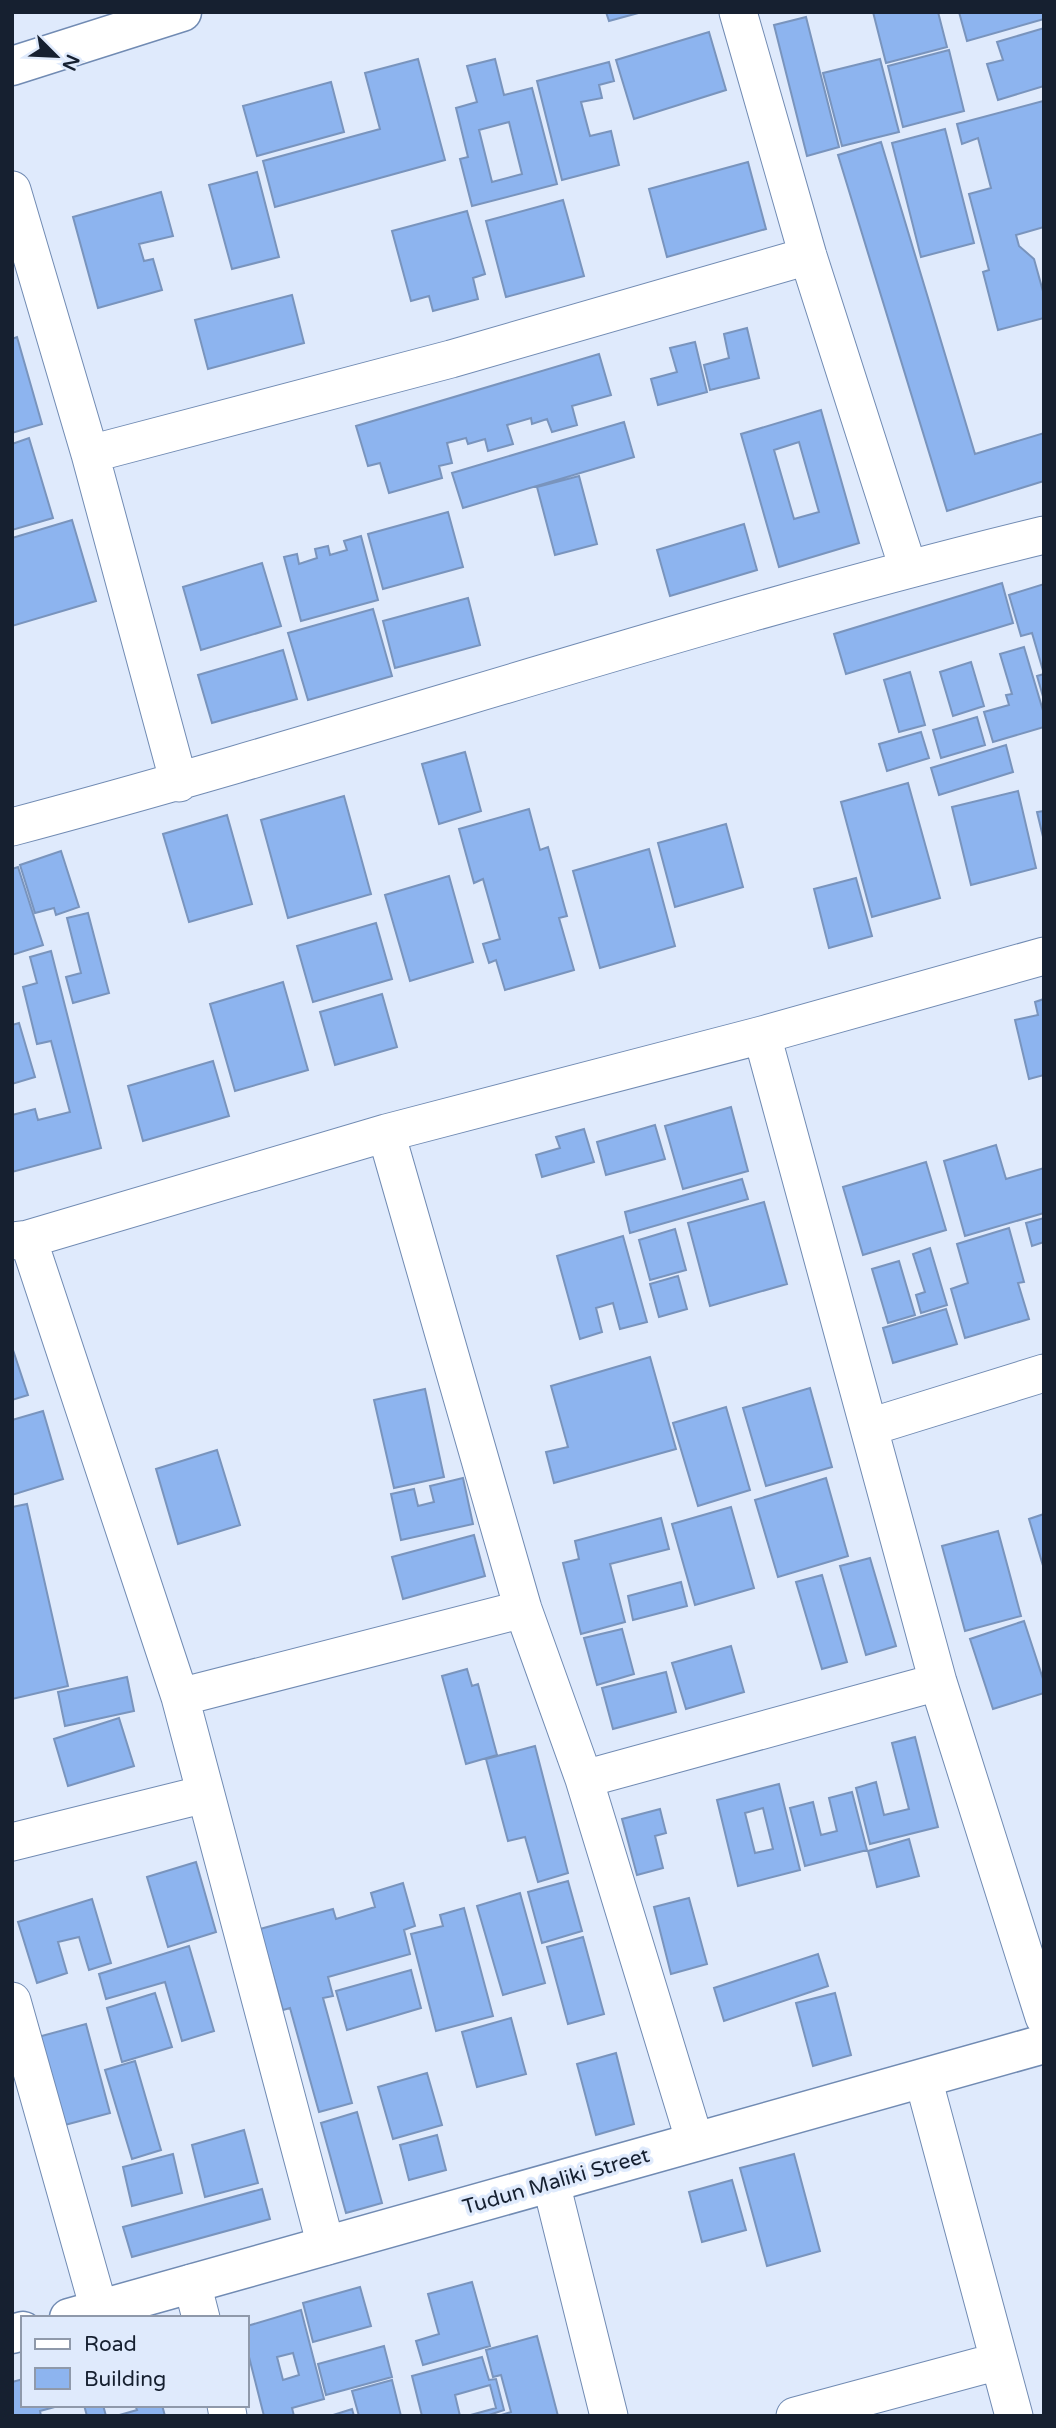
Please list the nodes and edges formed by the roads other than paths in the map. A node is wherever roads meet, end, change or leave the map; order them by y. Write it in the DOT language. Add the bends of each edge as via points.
graph roads {
  1 [pos="182,12"];
  2 [pos="738,12"];
  3 [pos="12,66"];
  4 [pos="12,190"];
  5 [pos="808,256"];
  6 [pos="90,454"];
  7 [pos="1044,535"];
  8 [pos="908,568"];
  9 [pos="179,783"];
  10 [pos="12,827"];
  11 [pos="1044,956"];
  12 [pos="762,1035"];
  13 [pos="386,1133"];
  14 [pos="20,1240"];
  15 [pos="1044,1373"];
  16 [pos="870,1427"];
  17 [pos="523,1609"];
  18 [pos="938,1682"];
  19 [pos="180,1697"];
  20 [pos="584,1779"];
  21 [pos="205,1794"];
  22 [pos="12,1842"];
  23 [pos="12,2001"];
  24 [pos="1044,2017"];
  25 [pos="1044,2044"];
  26 [pos="923,2078"];
  27 [pos="695,2142"];
  28 [pos="551,2183"];
  29 [pos="326,2246"];
  30 [pos="196,2300"];
  31 [pos="84,2313"];
  32 [pos="999,2361"];
  33 [pos="610,2416"];
  34 [pos="795,2416"];
  35 [pos="1014,2416"];
  1 -- 3 [label="street"];
  2 -- 5 [label="street"];
  4 -- 6 [label="street"];
  5 -- 6 [label="street" via="451,359"];
  5 -- 8 [label="street"];
  6 -- 9 [label="street"];
  7 -- 8 [label="street"];
  8 -- 9 [label="street"];
  9 -- 10 [label="street"];
  11 -- 12 [label="street"];
  12 -- 13 [label="street"];
  12 -- 16 [label="street"];
  13 -- 14 [label="street"];
  13 -- 17 [label="street"];
  14 -- 19 [label="street"];
  15 -- 16 [label="street"];
  16 -- 18 [label="street"];
  17 -- 19 [label="street"];
  17 -- 20 [label="street"];
  18 -- 20 [label="street"];
  18 -- 24 [label="street"];
  19 -- 21 [label="street"];
  20 -- 27 [label="street"];
  21 -- 22 [label="street"];
  21 -- 29 [label="street"];
  23 -- 31 [label="street"];
  25 -- 26 [label="street, Tudun Maliki Street"];
  26 -- 27 [label="street, Tudun Maliki Street"];
  26 -- 32 [label="street"];
  27 -- 28 [label="street, Tudun Maliki Street"];
  28 -- 29 [label="street, Tudun Maliki Street"];
  28 -- 33 [label="street"];
  29 -- 30 [label="street, Tudun Maliki Street"];
  30 -- 31 [label="street, Tudun Maliki Street"];
  32 -- 34 [label="street"];
  32 -- 35 [label="street"];
}
